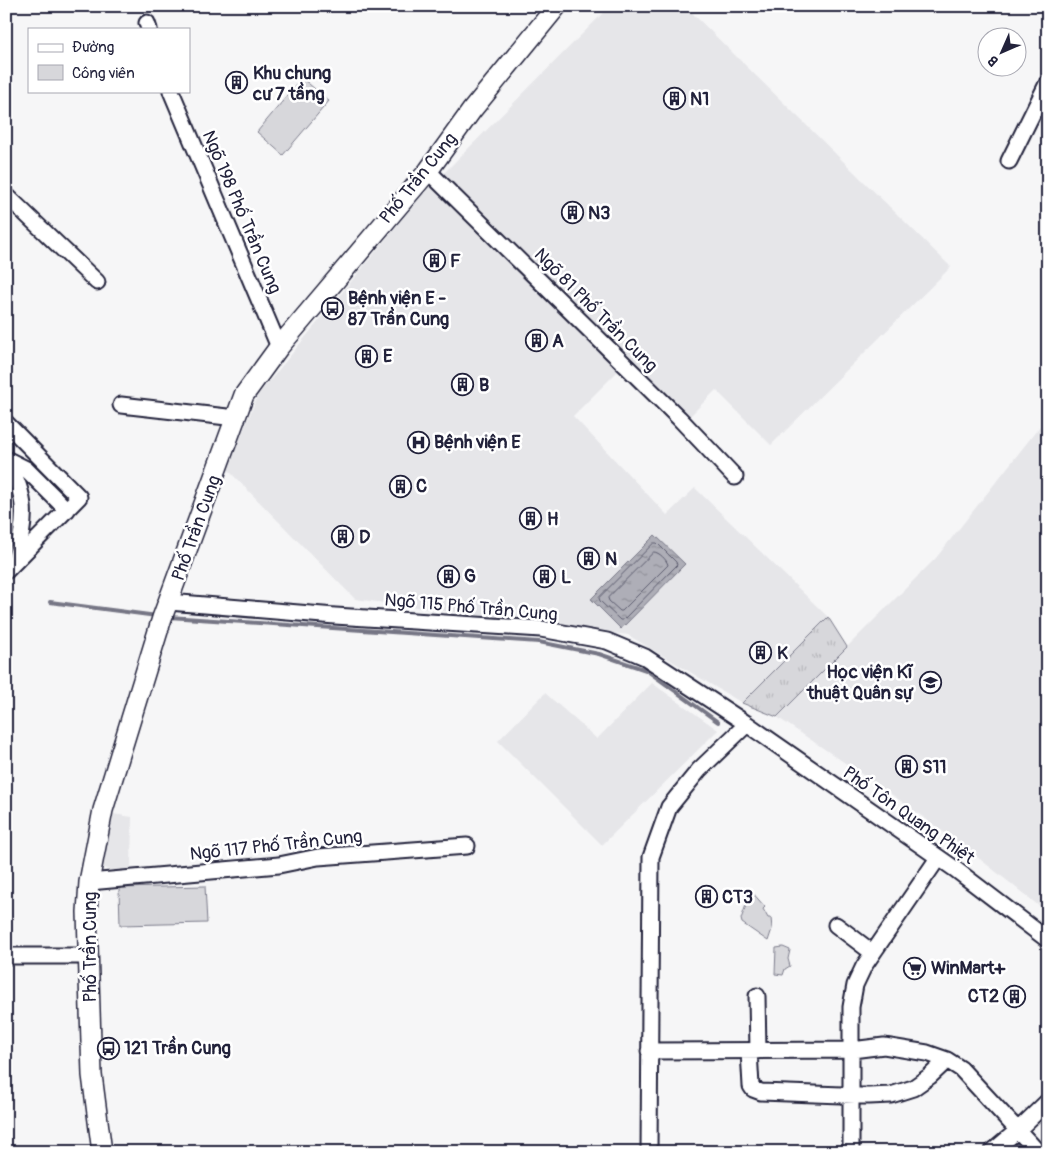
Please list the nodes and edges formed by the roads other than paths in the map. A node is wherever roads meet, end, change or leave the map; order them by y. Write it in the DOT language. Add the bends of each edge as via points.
graph roads {
  1 [pos="556,6"];
  2 [pos="1048,82"];
  3 [pos="171,92"];
  4 [pos="1008,161"];
  5 [pos="428,171"];
  6 [pos="6,195"];
  7 [pos="97,282"];
  8 [pos="279,346"];
  9 [pos="121,405"];
  10 [pos="236,418"];
  11 [pos="6,423"];
  12 [pos="6,459"];
  13 [pos="735,477"];
  14 [pos="67,510"];
  15 [pos="11,567"];
  16 [pos="166,609"];
  17 [pos="747,724"];
  18 [pos="467,846"];
  19 [pos="938,858"];
  20 [pos="89,882"];
  21 [pos="836,925"];
  22 [pos="1048,940"];
  23 [pos="873,953"];
  24 [pos="6,956"];
  25 [pos="89,956"];
  26 [pos="757,996"];
  27 [pos="852,1050"];
  28 [pos="649,1051"];
  29 [pos="754,1051"];
  30 [pos="947,1060"];
  31 [pos="850,1095"];
  32 [pos="1048,1101"];
  33 [pos="1018,1130"];
  34 [pos="102,1152"];
  35 [pos="649,1152"];
  36 [pos="851,1152"];
  37 [pos="992,1152"];
  38 [pos="1038,1152"];
  1 -- 5 [label="main road, Phố Trần Cung" via="472,110"];
  2 -- 4 [label="street"];
  3 -- 8 [label="street, Ngõ 198 Phố Trần Cung"];
  5 -- 8 [label="main road, Phố Trần Cung"];
  5 -- 13 [label="street, Ngõ 81 Phố Trần Cung"];
  6 -- 7 [label="street"];
  8 -- 10 [label="main road, Phố Trần Cung" via="244,395"];
  9 -- 10 [label="street"];
  10 -- 16 [label="main road, Phố Trần Cung"];
  11 -- 14 [label="street" via="79,496"];
  12 -- 14 [label="street" via="26,469"];
  12 -- 15 [label="street" via="16,476 24,519 22,537"];
  14 -- 15 [label="street"];
  16 -- 17 [label="street, Ngõ 115 Phố Trần Cung" via="541,629 607,641 645,657"];
  16 -- 20 [label="main road, Phố Trần Cung" via="103,810"];
  17 -- 19 [label="street, Phố Tôn Quang Phiệt"];
  17 -- 28 [label="street" via="699,770 669,807 651,857"];
  18 -- 20 [label="street, Ngõ 117 Phố Trần Cung" via="318,857 279,865"];
  19 -- 22 [label="street, Phố Tôn Quang Phiệt"];
  19 -- 23 [label="street"];
  20 -- 25 [label="main road, Phố Trần Cung" via="86,912"];
  21 -- 23 [label="street"];
  23 -- 27 [label="street" via="864,966 854,993"];
  24 -- 25 [label="street"];
  25 -- 34 [label="main road, Phố Trần Cung" via="92,1075"];
  26 -- 29 [label="street"];
  27 -- 29 [label="street"];
  27 -- 30 [label="street" via="884,1046"];
  27 -- 31 [label="street"];
  28 -- 29 [label="street"];
  28 -- 35 [label="street"];
  29 -- 31 [label="street" via="751,1086 757,1091"];
  30 -- 31 [label="street" via="913,1088 884,1096"];
  30 -- 33 [label="street" via="961,1069"];
  31 -- 36 [label="street"];
  32 -- 33 [label="street"];
  33 -- 37 [label="street"];
  33 -- 38 [label="street"];
}
